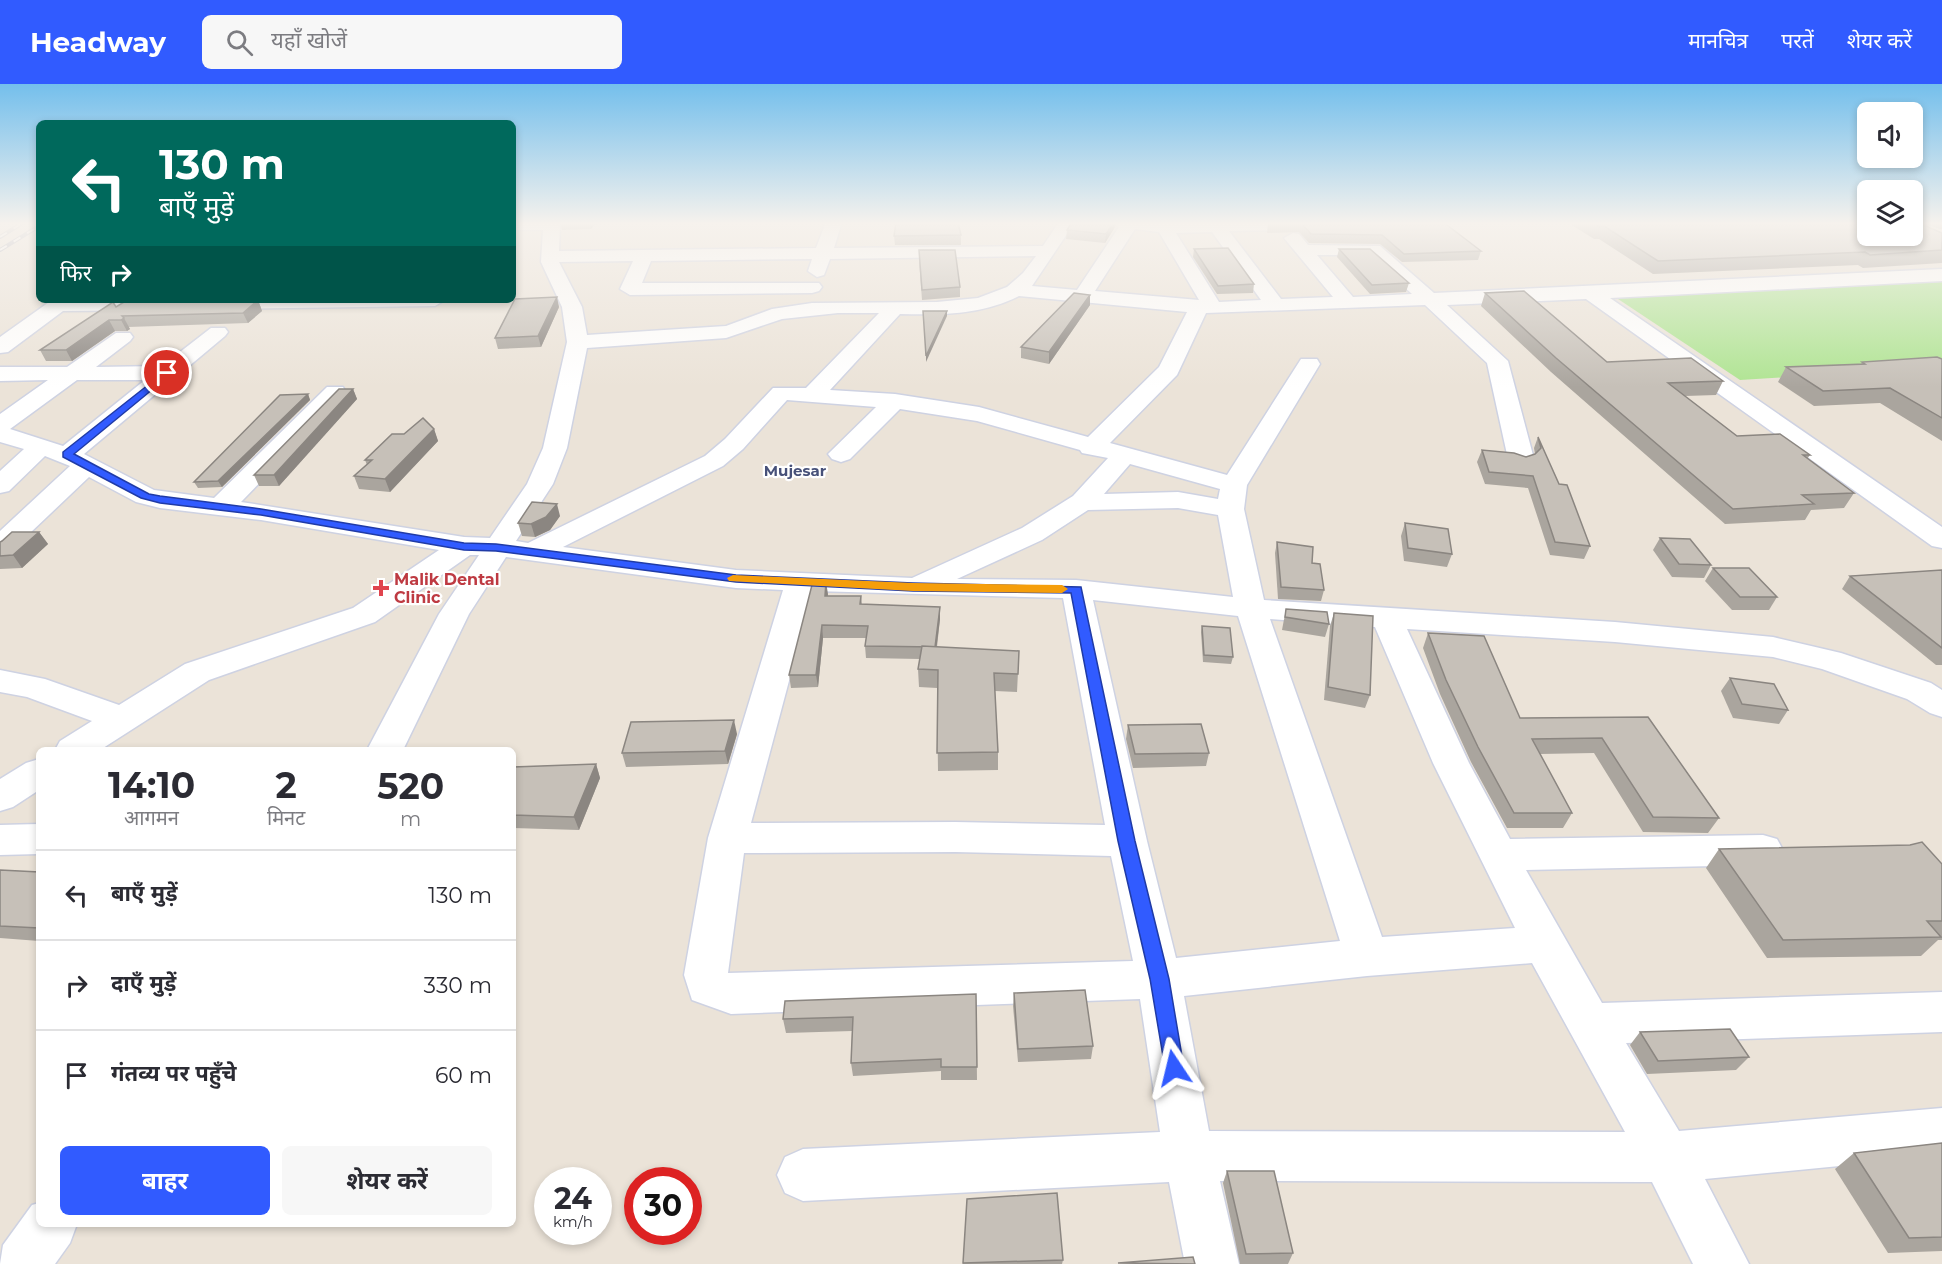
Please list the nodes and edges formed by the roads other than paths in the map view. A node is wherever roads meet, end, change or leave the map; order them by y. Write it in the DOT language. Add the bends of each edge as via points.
graph roads {
  1 [pos="557,277"];
  2 [pos="635,277"];
  3 [pos="815,277"];
  4 [pos="1028,277"];
  5 [pos="1093,277"];
  6 [pos="1191,277"];
  7 [pos="1254,277"];
  8 [pos="1326,277"];
  9 [pos="1403,277"];
  10 [pos="1920,277"];
  11 [pos="812,287"];
  12 [pos="1016,290"];
  13 [pos="1590,293"];
  14 [pos="1083,295"];
  15 [pos="1426,298"];
  16 [pos="1347,301"];
  17 [pos="61,303"];
  18 [pos="254,303"];
  19 [pos="1274,304"];
  20 [pos="896,307"];
  21 [pos="1207,307"];
  22 [pos="802,310"];
  23 [pos="218,332"];
  24 [pos="123,337"];
  25 [pos="578,342"];
  26 [pos="0,347"];
  27 [pos="1309,364"];
  28 [pos="74,373"];
  29 [pos="167,373"];
  30 [pos="0,374"];
  31 [pos="334,392"];
  32 [pos="812,395"];
  33 [pos="895,401"];
  34 [pos="0,425"];
  35 [pos="0,434"];
  36 [pos="1091,448"];
  37 [pos="842,454"];
  38 [pos="65,456"];
  39 [pos="1124,456"];
  40 [pos="1521,459"];
  41 [pos="0,485"];
  42 [pos="1232,497"];
  43 [pos="1082,502"];
  44 [pos="221,507"];
  45 [pos="1942,540"];
  46 [pos="0,546"];
  47 [pos="464,546"];
  48 [pos="496,547"];
  49 [pos="532,552"];
  50 [pos="801,581"];
  51 [pos="913,587"];
  52 [pos="1076,589"];
  53 [pos="1251,608"];
  54 [pos="1388,621"];
  55 [pos="0,681"];
  56 [pos="1942,705"];
  57 [pos="121,719"];
  58 [pos="78,747"];
  59 [pos="387,747"];
  60 [pos="36,774"];
  61 [pos="0,797"];
  62 [pos="728,838"];
  63 [pos="36,839"];
  64 [pos="0,840"];
  65 [pos="1126,841"];
  66 [pos="1797,849"];
  67 [pos="1498,855"];
  68 [pos="1544,944"];
  69 [pos="1367,957"];
  70 [pos="1160,979"];
  71 [pos="1942,1012"];
  72 [pos="1590,1024"];
  73 [pos="1942,1132"];
  74 [pos="1189,1156"];
  75 [pos="1666,1156"];
  76 [pos="803,1175"];
  77 [pos="49,1227"];
  78 [pos="22,1264"];
  79 [pos="1212,1264"];
  80 [pos="1722,1264"];
  1 -- 25 [label="street" via="572,307"];
  2 -- 11 [label="street" via="630,289"];
  3 -- 11 [label="street"];
  4 -- 12 [label="street"];
  5 -- 14 [label="street"];
  6 -- 21 [label="street"];
  7 -- 19 [label="street"];
  8 -- 16 [label="street"];
  9 -- 15 [label="street"];
  10 -- 13 [label="street"];
  11 -- 22 [label="street"];
  12 -- 14 [label="street"];
  12 -- 20 [label="street" via="969,305"];
  13 -- 15 [label="street"];
  13 -- 45 [label="street"];
  14 -- 21 [label="street"];
  15 -- 16 [label="street"];
  15 -- 40 [label="street" via="1497,361"];
  16 -- 19 [label="street"];
  17 -- 18 [label="street"];
  17 -- 26 [label="street"];
  19 -- 21 [label="street"];
  20 -- 22 [label="street"];
  20 -- 32 [label="street"];
  21 -- 36 [label="street" via="1169,370"];
  22 -- 25 [label="street" via="775,314 726,333"];
  23 -- 29 [label="street"];
  24 -- 28 [label="street"];
  25 -- 48 [label="street" via="551,462"];
  27 -- 42 [label="street"];
  28 -- 29 [label="street"];
  28 -- 30 [label="street"];
  28 -- 34 [label="street"];
  29 -- 38 [label="street"];
  31 -- 44 [label="street"];
  32 -- 33 [label="street"];
  32 -- 49 [label="street" via="778,394 714,461"];
  33 -- 36 [label="street" via="979,414"];
  33 -- 37 [label="street"];
  35 -- 38 [label="street"];
  36 -- 39 [label="street"];
  38 -- 41 [label="street"];
  38 -- 44 [label="street" via="145,496"];
  38 -- 46 [label="street"];
  39 -- 42 [label="street"];
  39 -- 43 [label="street"];
  42 -- 43 [label="street"];
  42 -- 53 [label="street"];
  43 -- 51 [label="street" via="1016,543"];
  44 -- 47 [label="street"];
  47 -- 48 [label="street"];
  47 -- 57 [label="street" via="363,615 197,672"];
  48 -- 49 [label="street"];
  48 -- 59 [label="street" via="454,614"];
  49 -- 50 [label="street" via="736,579"];
  50 -- 51 [label="street"];
  50 -- 62 [label="street"];
  51 -- 52 [label="street"];
  52 -- 53 [label="street"];
  52 -- 65 [label="street"];
  53 -- 54 [label="street"];
  53 -- 69 [label="street"];
  54 -- 56 [label="street" via="1615,632 1773,647 1830,660 1919,692"];
  54 -- 67 [label="street" via="1451,763"];
  55 -- 57 [label="street" via="33,687"];
  57 -- 58 [label="street"];
  60 -- 61 [label="street"];
  62 -- 65 [label="street"];
  62 -- 70 [label="street" via="706,975 708,986 716,990 732,994"];
  63 -- 64 [label="street"];
  65 -- 70 [label="street"];
  66 -- 67 [label="street"];
  67 -- 68 [label="street"];
  68 -- 69 [label="street"];
  68 -- 72 [label="street"];
  69 -- 70 [label="street"];
  70 -- 74 [label="street"];
  71 -- 72 [label="street"];
  72 -- 75 [label="street"];
  73 -- 75 [label="street"];
  74 -- 75 [label="street"];
  74 -- 76 [label="street"];
  74 -- 79 [label="street"];
  75 -- 80 [label="street"];
  77 -- 78 [label="street"];
}
